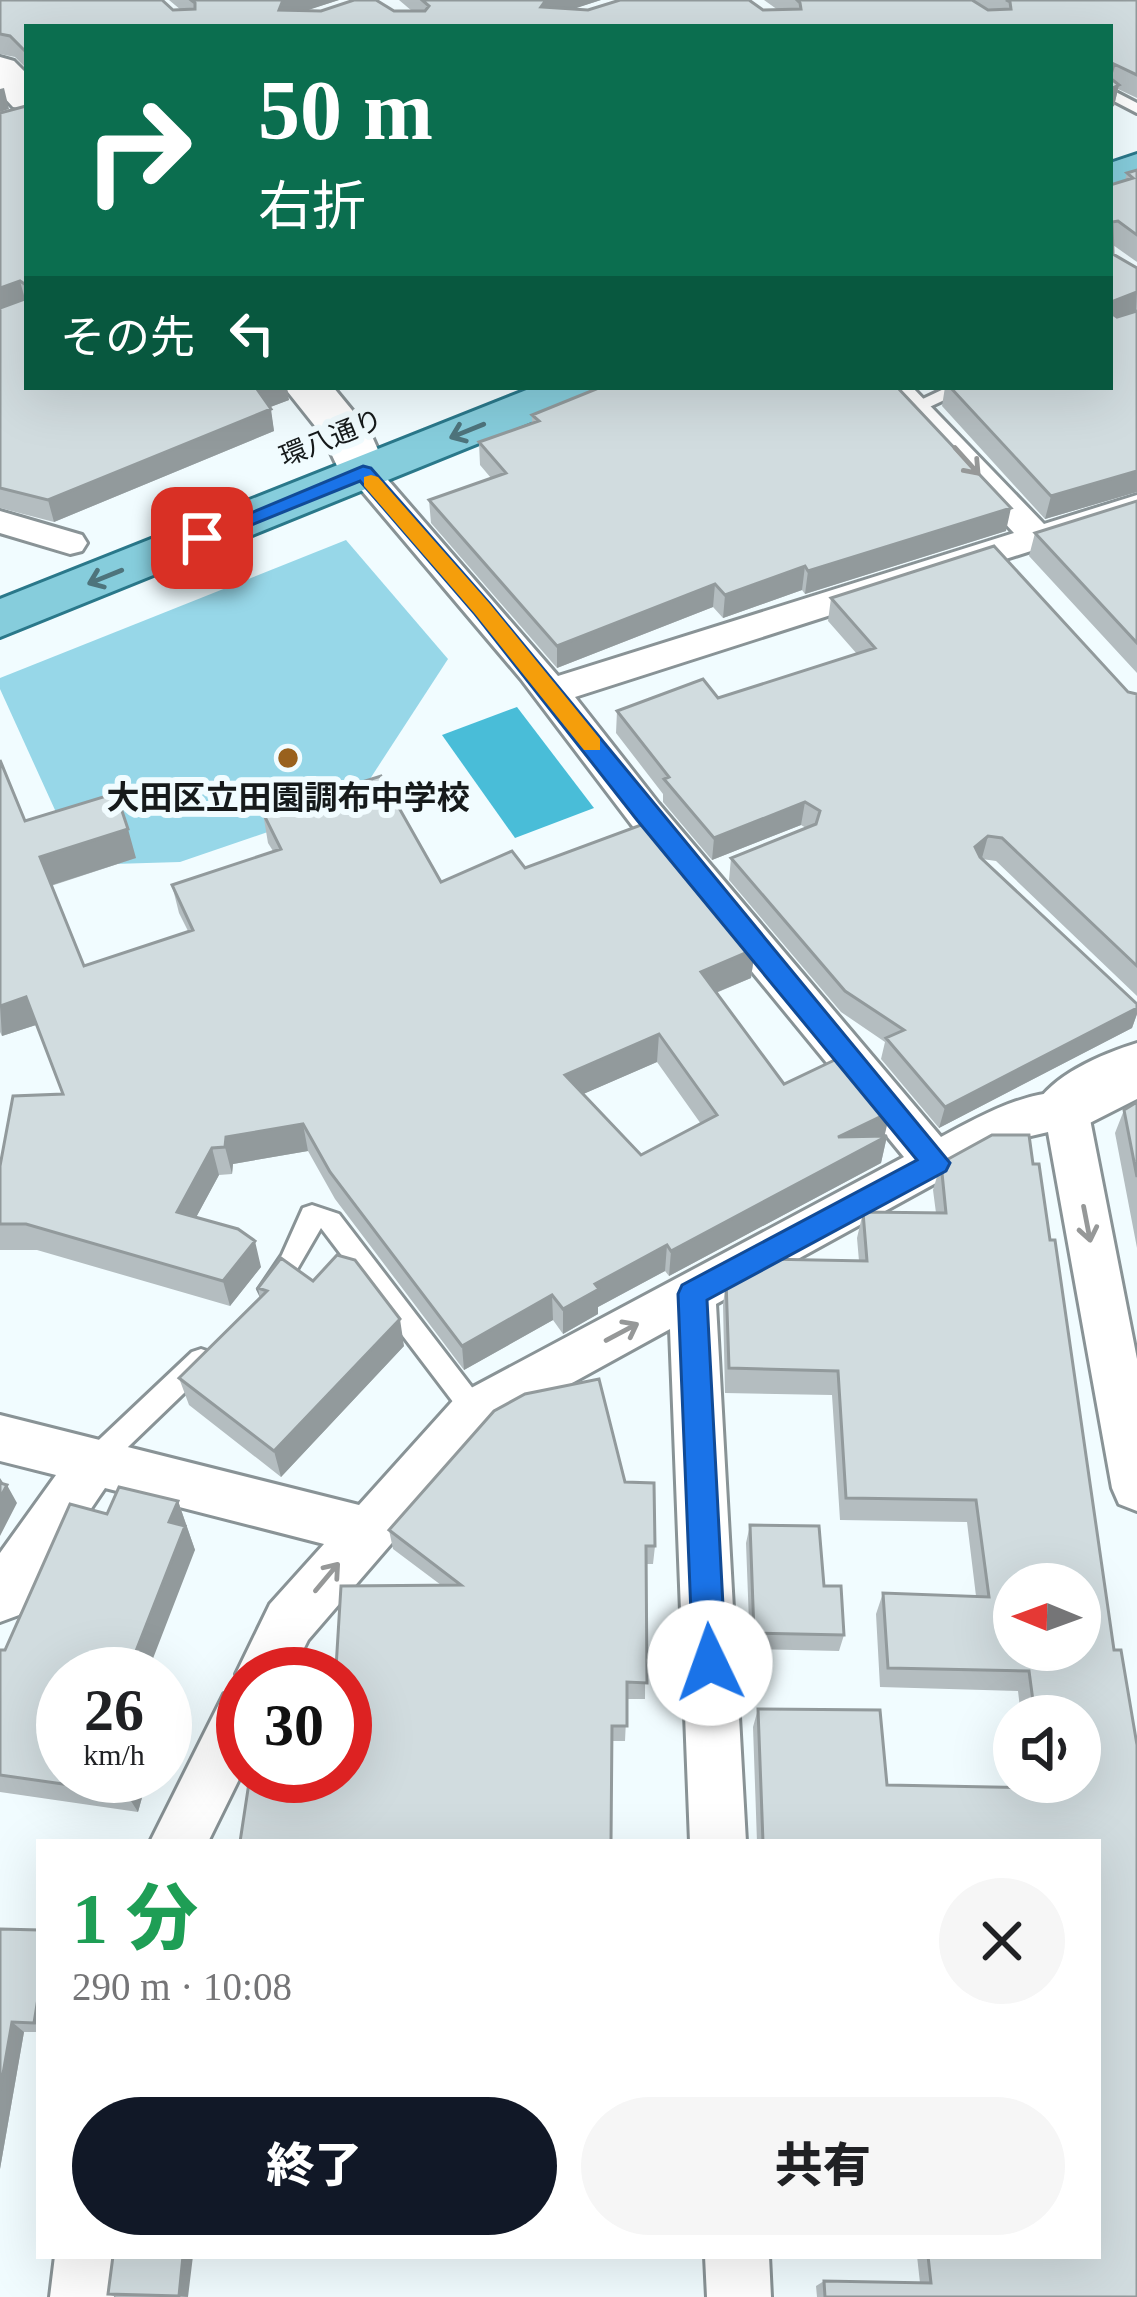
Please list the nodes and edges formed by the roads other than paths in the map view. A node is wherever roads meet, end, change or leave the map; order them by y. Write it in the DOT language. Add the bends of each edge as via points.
graph roads {
  1 [pos="0,69"];
  2 [pos="22,111"];
  3 [pos="310,390"];
  4 [pos="456,390"];
  5 [pos="566,390"];
  6 [pos="944,390"];
  7 [pos="906,396"];
  8 [pos="355,452"];
  9 [pos="1137,506"];
  10 [pos="0,522"];
  11 [pos="1038,538"];
  12 [pos="70,542"];
  13 [pos="998,550"];
  14 [pos="0,572"];
  15 [pos="1028,584"];
  16 [pos="0,619"];
  17 [pos="551,691"];
  18 [pos="1137,1068"];
  19 [pos="1066,1109"];
  20 [pos="936,1163"];
  21 [pos="692,1294"];
  22 [pos="260,1306"];
  23 [pos="228,1335"];
  24 [pos="475,1411"];
  25 [pos="0,1438"];
  26 [pos="94,1462"];
  27 [pos="1137,1488"];
  28 [pos="366,1531"];
  29 [pos="0,1597"];
  30 [pos="276,1647"];
  31 [pos="216,1767"];
  32 [pos="180,1839"];
  33 [pos="718,1839"];
  34 [pos="87,2259"];
  35 [pos="737,2259"];
  36 [pos="82,2297"];
  37 [pos="740,2297"];
  1 -- 2 [label="street"];
  3 -- 8 [label="street"];
  4 -- 8 [label="main road, 環八通り"];
  5 -- 8 [label="main road, 環八通り, one-way"];
  6 -- 7 [label="lane"];
  7 -- 11 [label="street, one-way"];
  8 -- 12 [label="main road, 環八通り"];
  8 -- 16 [label="main road, 環八通り, one-way"];
  8 -- 17 [label="street"];
  9 -- 11 [label="street"];
  10 -- 12 [label="street"];
  11 -- 13 [label="street"];
  12 -- 14 [label="main road, 環八通り"];
  13 -- 15 [label="street"];
  13 -- 17 [label="street"];
  17 -- 20 [label="street" via="709,875"];
  18 -- 19 [label="street"];
  19 -- 20 [label="street" via="1003,1125"];
  19 -- 27 [label="street, one-way"];
  20 -- 21 [label="street"];
  24 -- 21 [label="street, one-way"];
  21 -- 33 [label="street"];
  22 -- 24 [label="lane" via="312,1215 330,1221"];
  23 -- 26 [label="lane"];
  24 -- 28 [label="street"];
  25 -- 26 [label="street"];
  26 -- 28 [label="street"];
  26 -- 29 [label="street"];
  30 -- 28 [label="street, one-way"];
  31 -- 32 [label="street"];
  34 -- 36 [label="street"];
  35 -- 37 [label="street"];
}
